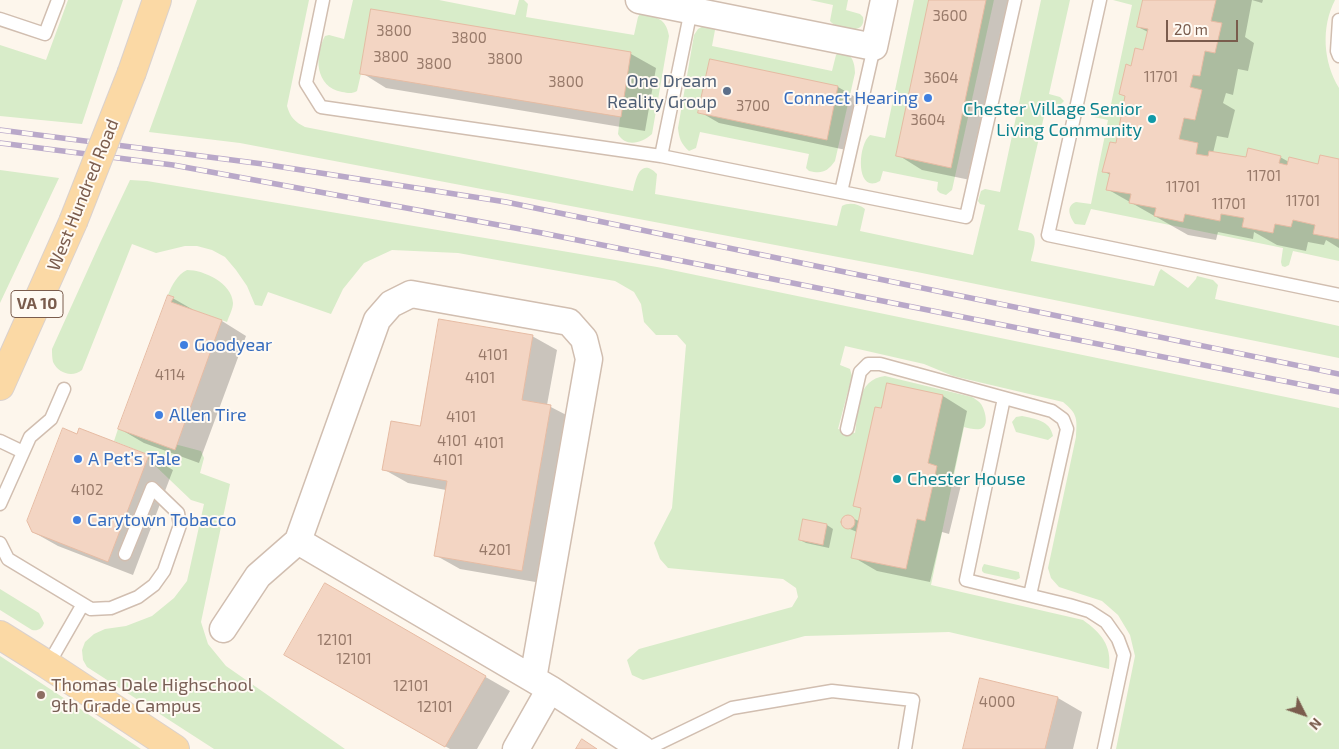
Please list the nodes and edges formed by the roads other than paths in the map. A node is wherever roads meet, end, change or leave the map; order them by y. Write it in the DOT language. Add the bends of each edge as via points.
graph roads {
  1 [pos="58,0"];
  2 [pos="157,0"];
  3 [pos="323,0"];
  4 [pos="638,0"];
  5 [pos="884,0"];
  6 [pos="1015,0"];
  7 [pos="1100,0"];
  8 [pos="692,5"];
  9 [pos="0,19"];
  10 [pos="1339,20"];
  11 [pos="874,47"];
  12 [pos="1339,56"];
  13 [pos="661,156"];
  14 [pos="841,192"];
  15 [pos="1339,295"];
  16 [pos="0,386"];
  17 [pos="64,389"];
  18 [pos="1004,398"];
  19 [pos="847,429"];
  20 [pos="0,441"];
  21 [pos="23,452"];
  22 [pos="0,504"];
  23 [pos="298,540"];
  24 [pos="0,543"];
  25 [pos="125,554"];
  26 [pos="1030,595"];
  27 [pos="82,604"];
  28 [pos="223,629"];
  29 [pos="0,635"];
  30 [pos="48,665"];
  31 [pos="541,684"];
  32 [pos="175,749"];
  33 [pos="516,749"];
  34 [pos="642,749"];
  35 [pos="647,749"];
  36 [pos="905,749"];
  37 [pos="1104,749"];
  1 -- 9 [label="lane" via="45,34"];
  2 -- 16 [label="main road, West Hundred Road / VA 10, bridge" via="73,222"];
  3 -- 13 [label="lane" via="306,83 320,107"];
  4 -- 8 [label="street"];
  5 -- 11 [label="street"];
  6 -- 14 [label="lane" via="966,217"];
  7 -- 15 [label="lane" via="1048,235"];
  8 -- 11 [label="street"];
  8 -- 13 [label="lane"];
  10 -- 12 [label="lane"];
  11 -- 14 [label="lane"];
  13 -- 14 [label="lane"];
  17 -- 21 [label="lane" via="51,419 30,437"];
  18 -- 19 [label="lane" via="880,364 868,364 860,372"];
  18 -- 26 [label="lane" via="1052,411 1063,419 1067,430"];
  18 -- 26 [label="lane" via="966,580"];
  20 -- 21 [label="lane"];
  21 -- 22 [label="lane"];
  23 -- 28 [label="street" via="258,576"];
  23 -- 31 [label="street"];
  23 -- 31 [label="street" via="377,320 391,304 411,294 569,322 584,339 589,359"];
  24 -- 27 [label="lane" via="8,559"];
  25 -- 27 [label="lane" via="152,488 178,513 180,525 164,571 154,585 138,597 111,608 91,609"];
  26 -- 37 [label="lane" via="1089,611 1106,622 1118,638 1124,656"];
  27 -- 30 [label="lane"];
  29 -- 30 [label="main road"];
  30 -- 32 [label="main road"];
  31 -- 33 [label="street"];
  31 -- 34 [label="street"];
  35 -- 36 [label="lane" via="732,708 832,691 913,700"];
}
